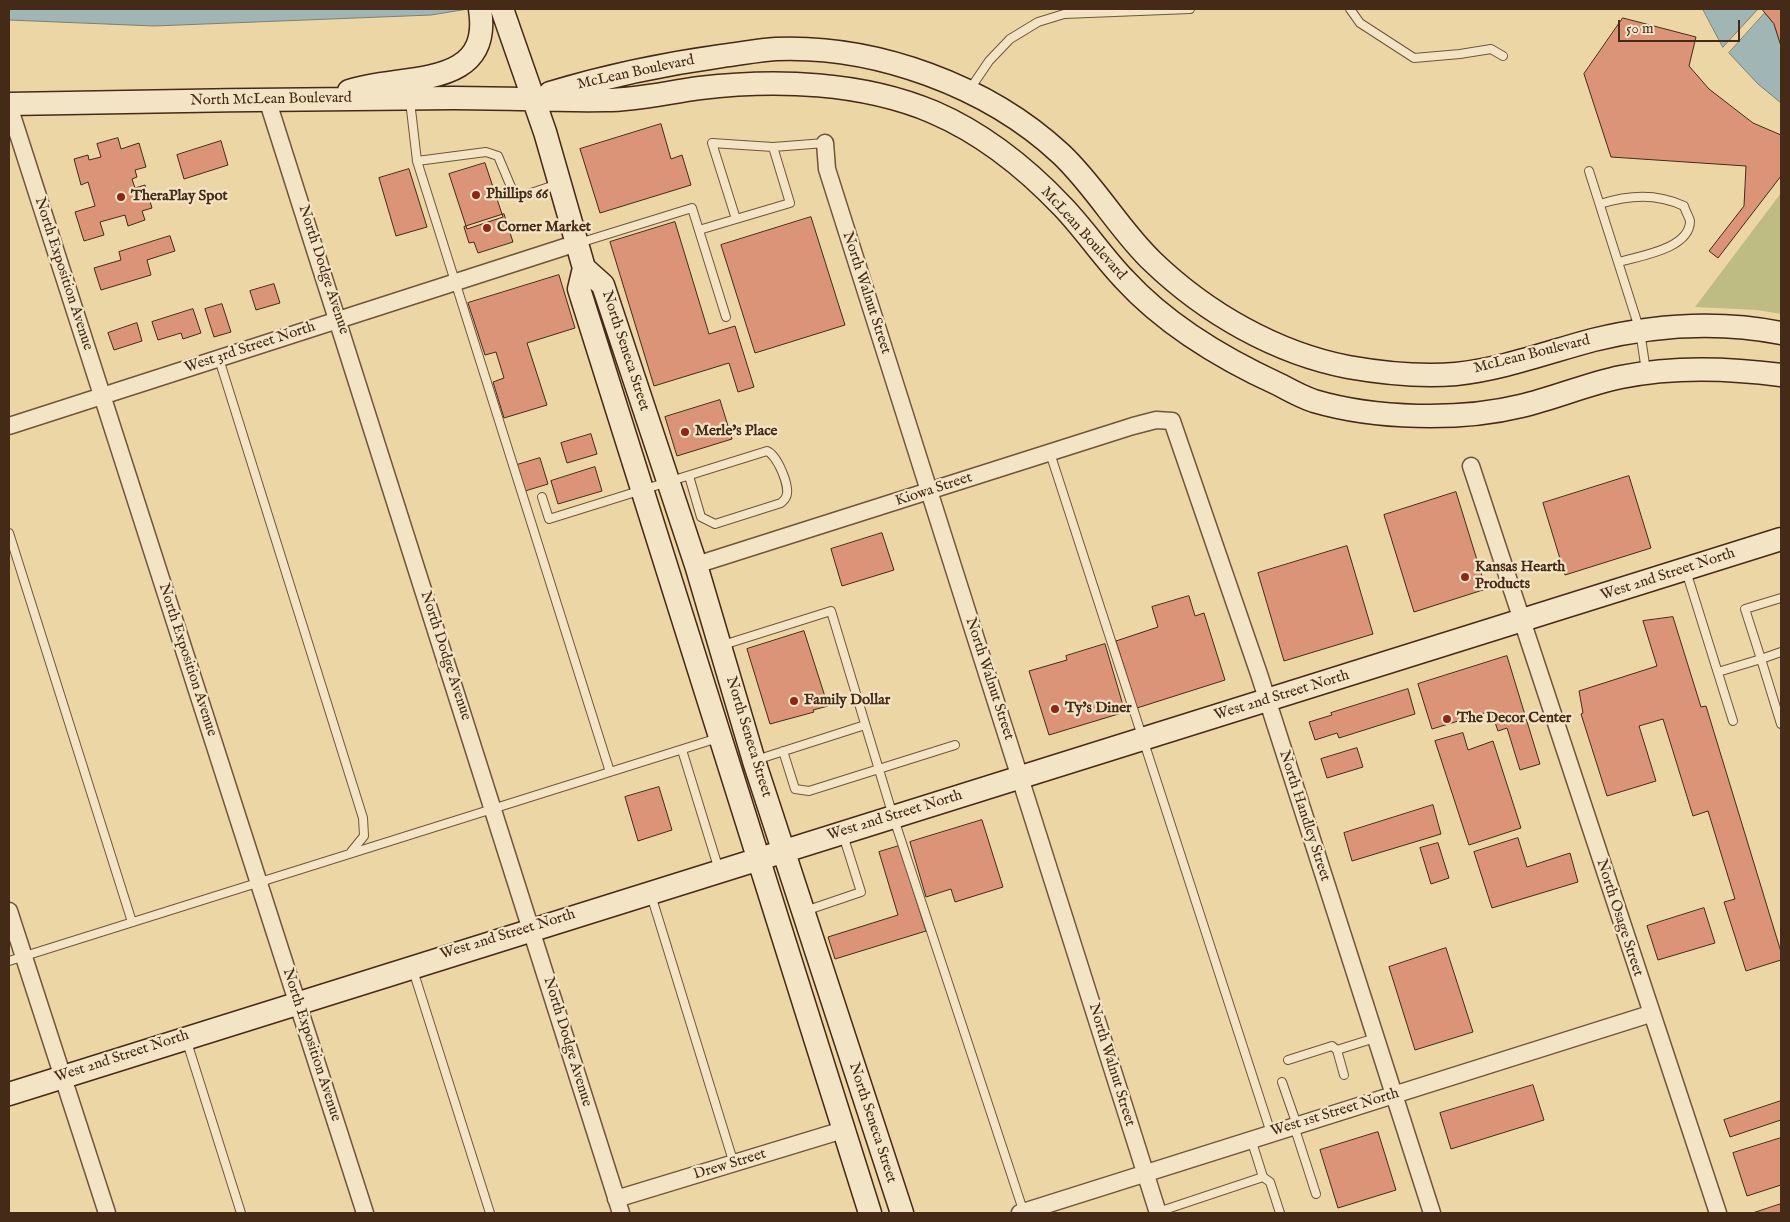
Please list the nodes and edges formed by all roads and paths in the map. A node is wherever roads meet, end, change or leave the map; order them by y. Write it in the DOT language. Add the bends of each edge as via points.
graph roads {
  1 [pos="480,9"];
  2 [pos="1190,9"];
  3 [pos="1350,9"];
  4 [pos="504,16"];
  5 [pos="1503,56"];
  6 [pos="968,92"];
  7 [pos="534,98"];
  8 [pos="267,99"];
  9 [pos="325,99"];
  10 [pos="410,99"];
  11 [pos="9,105"];
  12 [pos="825,143"];
  13 [pos="773,148"];
  14 [pos="417,162"];
  15 [pos="1589,171"];
  16 [pos="559,184"];
  17 [pos="1600,204"];
  18 [pos="736,219"];
  19 [pos="699,230"];
  20 [pos="577,243"];
  21 [pos="1618,262"];
  22 [pos="584,268"];
  23 [pos="456,282"];
  24 [pos="726,317"];
  25 [pos="339,320"];
  26 [pos="1640,331"];
  27 [pos="1781,334"];
  28 [pos="219,359"];
  29 [pos="1646,373"];
  30 [pos="1781,375"];
  31 [pos="102,396"];
  32 [pos="1172,421"];
  33 [pos="9,426"];
  34 [pos="1050,453"];
  35 [pos="1471,466"];
  36 [pos="678,479"];
  37 [pos="643,490"];
  38 [pos="930,491"];
  39 [pos="542,497"];
  40 [pos="9,533"];
  41 [pos="1780,538"];
  42 [pos="696,565"];
  43 [pos="1686,569"];
  44 [pos="1781,598"];
  45 [pos="1523,621"];
  46 [pos="721,646"];
  47 [pos="1781,652"];
  48 [pos="1761,659"];
  49 [pos="1718,672"];
  50 [pos="1267,701"];
  51 [pos="1733,721"];
  52 [pos="1781,724"];
  53 [pos="865,725"];
  54 [pos="720,738"];
  55 [pos="1143,739"];
  56 [pos="955,745"];
  57 [pos="682,750"];
  58 [pos="783,751"];
  59 [pos="754,761"];
  60 [pos="879,769"];
  61 [pos="610,772"];
  62 [pos="1021,777"];
  63 [pos="493,809"];
  64 [pos="893,816"];
  65 [pos="842,832"];
  66 [pos="783,850"];
  67 [pos="350,852"];
  68 [pos="758,858"];
  69 [pos="719,870"];
  70 [pos="259,882"];
  71 [pos="650,891"];
  72 [pos="9,911"];
  73 [pos="804,912"];
  74 [pos="132,922"];
  75 [pos="531,928"];
  76 [pos="16,959"];
  77 [pos="411,965"];
  78 [pos="297,1001"];
  79 [pos="1650,1014"];
  80 [pos="185,1037"];
  81 [pos="1375,1038"];
  82 [pos="1337,1050"];
  83 [pos="1288,1060"];
  84 [pos="1344,1075"];
  85 [pos="64,1076"];
  86 [pos="1282,1082"];
  87 [pos="9,1094"];
  88 [pos="1393,1095"];
  89 [pos="1295,1126"];
  90 [pos="843,1130"];
  91 [pos="1271,1133"];
  92 [pos="1251,1139"];
  93 [pos="734,1164"];
  94 [pos="1145,1173"];
  95 [pos="1263,1177"];
  96 [pos="1316,1194"];
  97 [pos="619,1206"];
  98 [pos="1158,1212"];
  99 [pos="107,1213"];
  100 [pos="241,1213"];
  101 [pos="365,1213"];
  102 [pos="490,1213"];
  103 [pos="870,1213"];
  104 [pos="902,1213"];
  105 [pos="1023,1213"];
  106 [pos="1280,1213"];
  107 [pos="1432,1213"];
  108 [pos="1718,1213"];
  1 -- 9 [label="main road" via="476,47 467,62 453,71 439,76 368,84"];
  2 -- 6 [label="lane" via="1064,14 1038,22 1010,39"];
  3 -- 5 [label="lane" via="1360,23 1414,58 1492,49"];
  4 -- 7 [label="main road, North Seneca Street"];
  6 -- 7 [label="main road, McLean Boulevard" via="922,72 864,56 774,49 601,78"];
  6 -- 26 [label="main road, McLean Boulevard" via="1022,124 1061,154 1152,262 1227,320 1284,347 1346,367 1456,374 1521,362 1593,340"];
  7 -- 10 [label="main road, North McLean Boulevard"];
  7 -- 16 [label="main road, North Seneca Street"];
  7 -- 29 [label="main road, McLean Boulevard" via="610,101 707,87 775,84 844,88 934,113 987,142 1023,168 1064,208 1126,282 1198,342 1312,400 1359,410 1418,416 1467,416 1520,406 1610,379"];
  8 -- 9 [label="main road, North McLean Boulevard"];
  8 -- 11 [label="main road, North McLean Boulevard"];
  8 -- 25 [label="street, North Dodge Avenue"];
  9 -- 10 [label="main road, North McLean Boulevard"];
  10 -- 14 [label="lane"];
  11 -- 31 [label="street, North Exposition Avenue"];
  12 -- 13 [label="lane"];
  12 -- 38 [label="street, North Walnut Street" via="827,169"];
  13 -- 18 [label="lane" via="790,203"];
  13 -- 18 [label="lane" via="712,143"];
  14 -- 16 [label="lane" via="486,152 498,156 514,194 522,196"];
  14 -- 23 [label="lane"];
  15 -- 17 [label="lane"];
  16 -- 20 [label="main road, North Seneca Street"];
  17 -- 21 [label="lane"];
  17 -- 21 [label="lane" via="1622,197 1668,199 1684,206 1690,221 1685,237 1673,246"];
  18 -- 19 [label="lane"];
  19 -- 20 [label="lane" via="692,208"];
  19 -- 24 [label="lane"];
  20 -- 22 [label="main road, North Seneca Street"];
  20 -- 23 [label="street, West 3rd Street North"];
  21 -- 26 [label="lane"];
  22 -- 36 [label="main road, North Seneca Street" via="603,285"];
  22 -- 37 [label="main road, North Seneca Street" via="579,289"];
  23 -- 25 [label="street, West 3rd Street North"];
  23 -- 61 [label="lane"];
  25 -- 28 [label="street, West 3rd Street North"];
  25 -- 63 [label="street, North Dodge Avenue"];
  26 -- 27 [label="main road, McLean Boulevard" via="1708,325"];
  26 -- 29 [label="lane"];
  28 -- 31 [label="street, West 3rd Street North"];
  28 -- 67 [label="lane" via="363,818 364,836"];
  29 -- 30 [label="main road, McLean Boulevard" via="1732,370"];
  31 -- 33 [label="street, West 3rd Street North"];
  31 -- 70 [label="street, North Exposition Avenue"];
  32 -- 34 [label="street, Kiowa Street" via="1156,420 1132,426"];
  32 -- 50 [label="street, North Handley Street"];
  34 -- 38 [label="street, Kiowa Street"];
  34 -- 55 [label="lane"];
  35 -- 45 [label="street, North Osage Street"];
  36 -- 36 [label="lane" via="767,451 777,459 787,490 781,503 715,524 701,517"];
  36 -- 37 [label="lane"];
  36 -- 42 [label="main road, North Seneca Street"];
  37 -- 39 [label="lane" via="549,519"];
  37 -- 54 [label="main road, North Seneca Street"];
  38 -- 42 [label="street, Kiowa Street"];
  38 -- 62 [label="street, North Walnut Street"];
  40 -- 74 [label="lane"];
  41 -- 43 [label="main road, West 2nd Street North"];
  42 -- 46 [label="main road, North Seneca Street"];
  43 -- 45 [label="main road, West 2nd Street North"];
  43 -- 49 [label="lane"];
  44 -- 48 [label="lane" via="1746,609"];
  45 -- 50 [label="main road, West 2nd Street North"];
  45 -- 79 [label="street, North Osage Street"];
  46 -- 53 [label="lane" via="830,611"];
  46 -- 59 [label="main road, North Seneca Street"];
  47 -- 48 [label="lane"];
  48 -- 49 [label="lane"];
  48 -- 52 [label="lane"];
  49 -- 51 [label="lane"];
  50 -- 55 [label="main road, West 2nd Street North"];
  50 -- 81 [label="street, North Handley Street"];
  53 -- 58 [label="lane"];
  53 -- 60 [label="lane"];
  54 -- 57 [label="lane"];
  54 -- 68 [label="main road, North Seneca Street"];
  55 -- 62 [label="main road, West 2nd Street North"];
  55 -- 91 [label="lane"];
  56 -- 60 [label="lane"];
  57 -- 61 [label="lane"];
  57 -- 69 [label="lane"];
  58 -- 59 [label="lane"];
  58 -- 60 [label="lane" via="795,789 809,791"];
  59 -- 66 [label="main road, North Seneca Street"];
  60 -- 64 [label="lane"];
  61 -- 63 [label="lane"];
  62 -- 64 [label="main road, West 2nd Street North"];
  62 -- 94 [label="street, North Walnut Street"];
  63 -- 67 [label="lane"];
  63 -- 75 [label="street, North Dodge Avenue"];
  64 -- 65 [label="main road, West 2nd Street North"];
  64 -- 105 [label="lane"];
  65 -- 66 [label="main road, West 2nd Street North"];
  65 -- 73 [label="lane" via="861,892"];
  66 -- 68 [label="main road, West 2nd Street North"];
  66 -- 73 [label="main road, North Seneca Street"];
  67 -- 70 [label="lane"];
  68 -- 69 [label="main road, West 2nd Street North"];
  68 -- 90 [label="main road, North Seneca Street"];
  69 -- 71 [label="main road, West 2nd Street North"];
  70 -- 74 [label="lane"];
  70 -- 78 [label="street, North Exposition Avenue"];
  71 -- 75 [label="main road, West 2nd Street North"];
  71 -- 93 [label="lane"];
  72 -- 76 [label="street"];
  73 -- 104 [label="main road, North Seneca Street"];
  74 -- 76 [label="lane"];
  75 -- 77 [label="main road, West 2nd Street North"];
  75 -- 97 [label="street, North Dodge Avenue"];
  76 -- 85 [label="street"];
  77 -- 78 [label="main road, West 2nd Street North"];
  77 -- 102 [label="lane"];
  78 -- 80 [label="main road, West 2nd Street North"];
  78 -- 101 [label="street, North Exposition Avenue"];
  79 -- 88 [label="street, West 1st Street North"];
  79 -- 108 [label="street, North Osage Street"];
  80 -- 85 [label="main road, West 2nd Street North"];
  80 -- 100 [label="lane"];
  81 -- 82 [label="lane"];
  81 -- 88 [label="street, North Handley Street"];
  82 -- 83 [label="lane" via="1332,1046"];
  82 -- 84 [label="lane"];
  85 -- 87 [label="main road, West 2nd Street North"];
  85 -- 99 [label="street"];
  86 -- 89 [label="lane"];
  88 -- 89 [label="street, West 1st Street North"];
  88 -- 107 [label="street, North Handley Street"];
  89 -- 91 [label="street, West 1st Street North"];
  89 -- 96 [label="lane"];
  90 -- 93 [label="street, Drew Street"];
  90 -- 103 [label="main road, North Seneca Street"];
  91 -- 92 [label="street, West 1st Street North"];
  92 -- 94 [label="street, West 1st Street North"];
  92 -- 95 [label="lane"];
  93 -- 97 [label="street, Drew Street"];
  94 -- 98 [label="street, North Walnut Street"];
  94 -- 105 [label="street, West 1st Street North"];
  95 -- 98 [label="lane"];
  95 -- 106 [label="lane" via="1270,1182"];
}
